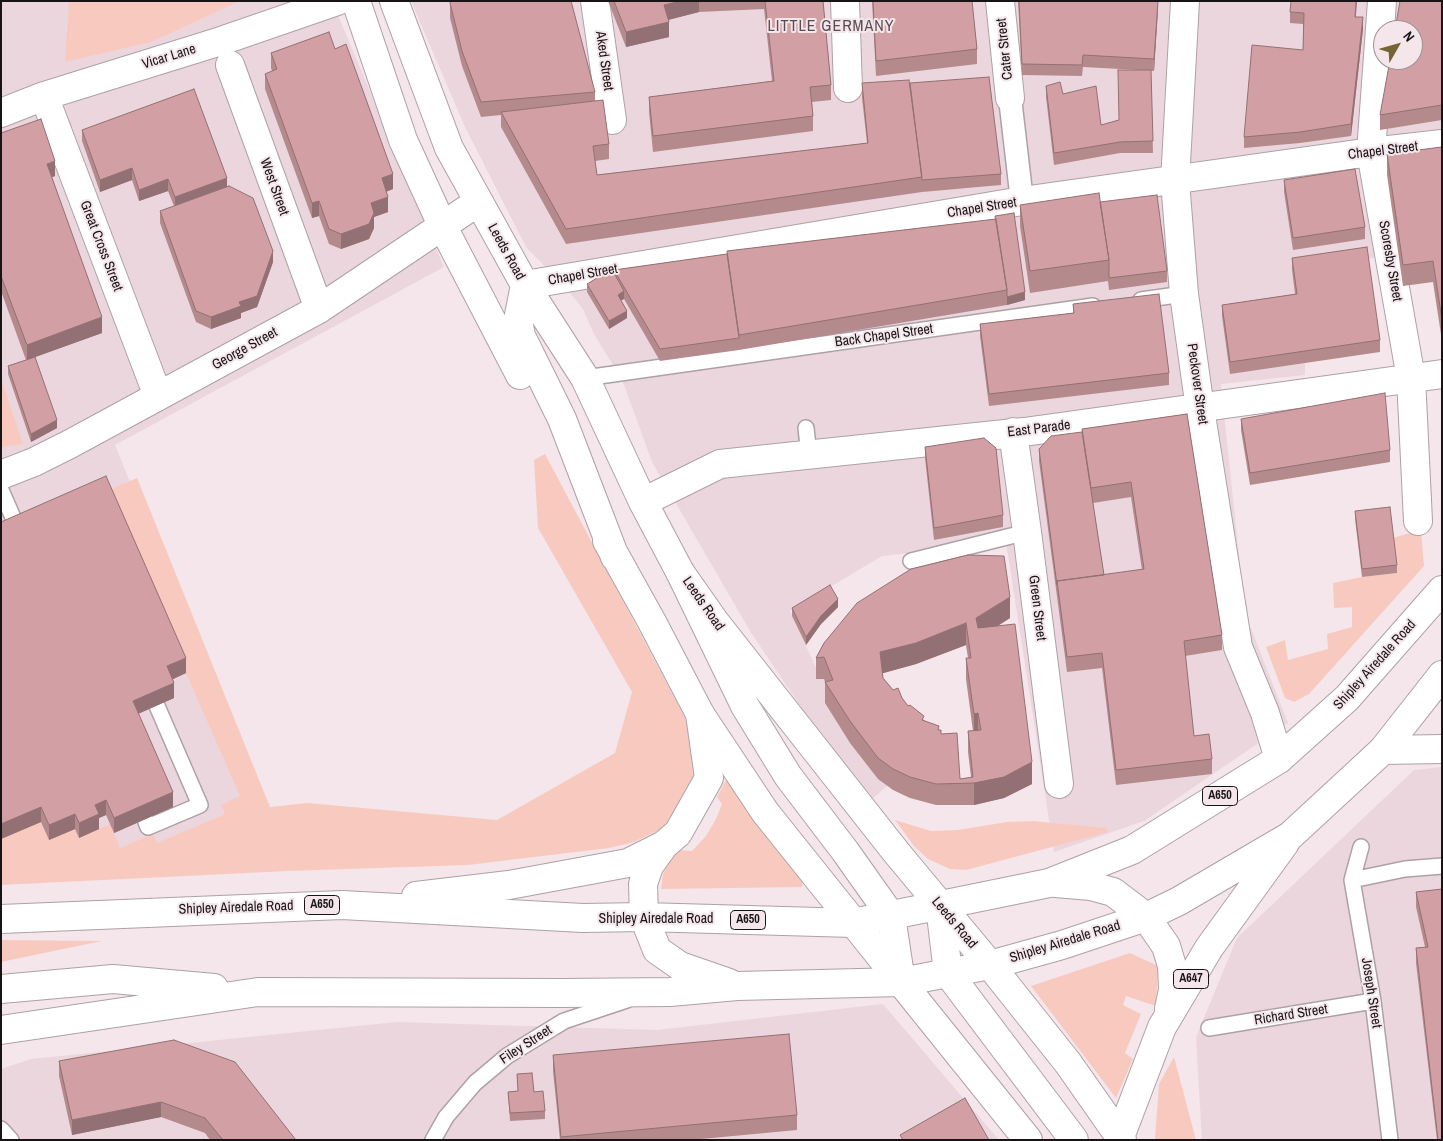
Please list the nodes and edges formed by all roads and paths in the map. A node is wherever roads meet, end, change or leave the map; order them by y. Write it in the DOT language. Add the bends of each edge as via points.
graph roads {
  1 [pos="336,1"];
  2 [pos="356,1"];
  3 [pos="394,1"];
  4 [pos="595,1"];
  5 [pos="845,1"];
  6 [pos="1000,1"];
  7 [pos="1185,1"];
  8 [pos="1382,1"];
  9 [pos="230,65"];
  10 [pos="848,88"];
  11 [pos="44,96"];
  12 [pos="1010,98"];
  13 [pos="1,113"];
  14 [pos="612,120"];
  15 [pos="1442,144"];
  16 [pos="1372,152"];
  17 [pos="1174,181"];
  18 [pos="478,202"];
  19 [pos="1014,202"];
  20 [pos="442,225"];
  21 [pos="525,285"];
  22 [pos="1184,294"];
  23 [pos="1125,302"];
  24 [pos="1106,305"];
  25 [pos="319,309"];
  26 [pos="1442,374"];
  27 [pos="585,378"];
  28 [pos="1410,378"];
  29 [pos="153,399"];
  30 [pos="1200,408"];
  31 [pos="1013,432"];
  32 [pos="1,475"];
  33 [pos="1,490"];
  34 [pos="644,502"];
  35 [pos="1418,521"];
  36 [pos="18,529"];
  37 [pos="1027,532"];
  38 [pos="615,557"];
  39 [pos="911,560"];
  40 [pos="680,572"];
  41 [pos="1442,590"];
  42 [pos="1442,676"];
  43 [pos="157,706"];
  44 [pos="700,714"];
  45 [pos="1442,749"];
  46 [pos="1383,750"];
  47 [pos="1279,758"];
  48 [pos="1059,784"];
  49 [pos="145,819"];
  50 [pos="1290,836"];
  51 [pos="664,845"];
  52 [pos="1361,847"];
  53 [pos="1442,866"];
  54 [pos="1352,880"];
  55 [pos="1049,883"];
  56 [pos="342,905"];
  57 [pos="940,906"];
  58 [pos="891,916"];
  59 [pos="644,917"];
  60 [pos="1146,917"];
  61 [pos="1,918"];
  62 [pos="853,924"];
  63 [pos="990,965"];
  64 [pos="948,973"];
  65 [pos="901,982"];
  66 [pos="737,986"];
  67 [pos="1,989"];
  68 [pos="258,992"];
  69 [pos="650,992"];
  70 [pos="1373,1001"];
  71 [pos="1162,1027"];
  72 [pos="1209,1028"];
  73 [pos="1,1030"];
  74 [pos="1,1129"];
  75 [pos="1121,1138"];
  76 [pos="11,1140"];
  77 [pos="433,1140"];
  78 [pos="1028,1140"];
  79 [pos="1074,1140"];
  80 [pos="1390,1140"];
  1 -- 11 [label="street, Vicar Lane"];
  2 -- 20 [label="street" via="403,140"];
  3 -- 18 [label="street, Leeds Road" via="449,148"];
  4 -- 14 [label="street, Aked Street"];
  5 -- 10 [label="street"];
  6 -- 12 [label="street, Cater Street"];
  7 -- 17 [label="street, Peckover Street"];
  8 -- 16 [label="street, Scoresby Street"];
  9 -- 25 [label="street, West Street"];
  11 -- 13 [label="street, Vicar Lane"];
  11 -- 29 [label="street, Great Cross Street"];
  12 -- 19 [label="street"];
  15 -- 16 [label="street, Chapel Street"];
  16 -- 17 [label="street, Chapel Street"];
  16 -- 28 [label="street, Scoresby Street"];
  17 -- 19 [label="street, Chapel Street"];
  17 -- 22 [label="street, Peckover Street"];
  18 -- 20 [label="street, George Street"];
  18 -- 21 [label="street, Leeds Road"];
  19 -- 21 [label="street, Chapel Street"];
  20 -- 25 [label="street, George Street"];
  20 -- 38 [label="street"];
  21 -- 27 [label="street, Leeds Road"];
  21 -- 38 [label="street" via="518,320 521,336 562,419"];
  22 -- 23 [label="lane"];
  22 -- 30 [label="street, Peckover Street"];
  24 -- 27 [label="lane, Back Chapel Street"];
  25 -- 29 [label="street, George Street"];
  26 -- 28 [label="street, East Parade"];
  27 -- 34 [label="street, Leeds Road"];
  28 -- 30 [label="street, East Parade"];
  28 -- 35 [label="street, Scoresby Street"];
  29 -- 32 [label="street, George Street" via="43,458"];
  30 -- 31 [label="street, East Parade"];
  30 -- 47 [label="street, Peckover Street" via="1238,647"];
  31 -- 34 [label="street, East Parade" via="807,442 720,464"];
  31 -- 37 [label="street, Green Street"];
  33 -- 36 [label="lane"];
  34 -- 40 [label="street, Leeds Road"];
  37 -- 39 [label="lane"];
  37 -- 48 [label="street, Green Street"];
  38 -- 44 [label="street"];
  40 -- 57 [label="street, Leeds Road" via="715,622"];
  40 -- 58 [label="street" via="745,706 788,776"];
  41 -- 47 [label="street, Shipley Airedale Road / A650" via="1347,698"];
  42 -- 46 [label="street, Shipley Airedale Road"];
  43 -- 49 [label="lane" via="200,805 148,828"];
  44 -- 51 [label="street" via="709,778 678,833"];
  44 -- 62 [label="street" via="765,812"];
  45 -- 46 [label="street"];
  46 -- 50 [label="street, Shipley Airedale Road"];
  47 -- 55 [label="street, Shipley Airedale Road / A650" via="1132,850"];
  50 -- 60 [label="street, Shipley Airedale Road"];
  50 -- 71 [label="street, A647" via="1209,948"];
  51 -- 56 [label="street" via="628,864 509,885"];
  51 -- 59 [label="street" via="649,866 643,884"];
  52 -- 54 [label="lane, Joseph Street"];
  53 -- 54 [label="lane" via="1405,869"];
  54 -- 70 [label="lane, Joseph Street"];
  55 -- 57 [label="street, Shipley Airedale Road / A650"];
  55 -- 60 [label="street" via="1091,886 1113,892"];
  56 -- 59 [label="street, Shipley Airedale Road / A650" via="583,918"];
  56 -- 61 [label="street, Shipley Airedale Road / A650"];
  57 -- 58 [label="street, Shipley Airedale Road / A650"];
  57 -- 63 [label="street, Leeds Road"];
  57 -- 64 [label="street"];
  58 -- 62 [label="street, Shipley Airedale Road / A650"];
  58 -- 65 [label="street"];
  59 -- 62 [label="street, Shipley Airedale Road / A650"];
  59 -- 66 [label="street" via="656,950 680,966"];
  60 -- 63 [label="street, Shipley Airedale Road"];
  60 -- 71 [label="street" via="1166,946 1172,966 1173,990"];
  62 -- 65 [label="street"];
  63 -- 64 [label="street, Shipley Airedale Road"];
  63 -- 75 [label="street, Leeds Road / A647" via="1068,1062"];
  64 -- 65 [label="street, Shipley Airedale Road"];
  64 -- 79 [label="street"];
  65 -- 66 [label="street, Shipley Airedale Road"];
  65 -- 78 [label="street"];
  66 -- 69 [label="street, Shipley Airedale Road"];
  67 -- 68 [label="street" via="113,979"];
  68 -- 69 [label="street, Shipley Airedale Road"];
  68 -- 73 [label="street, Shipley Airedale Road"];
  69 -- 77 [label="lane, Filey Street" via="564,1021 507,1056 475,1083 446,1117"];
  70 -- 72 [label="lane, Richard Street"];
  70 -- 80 [label="lane, Joseph Street"];
  71 -- 75 [label="street, A647"];
  74 -- 76 [label="lane"];
}
